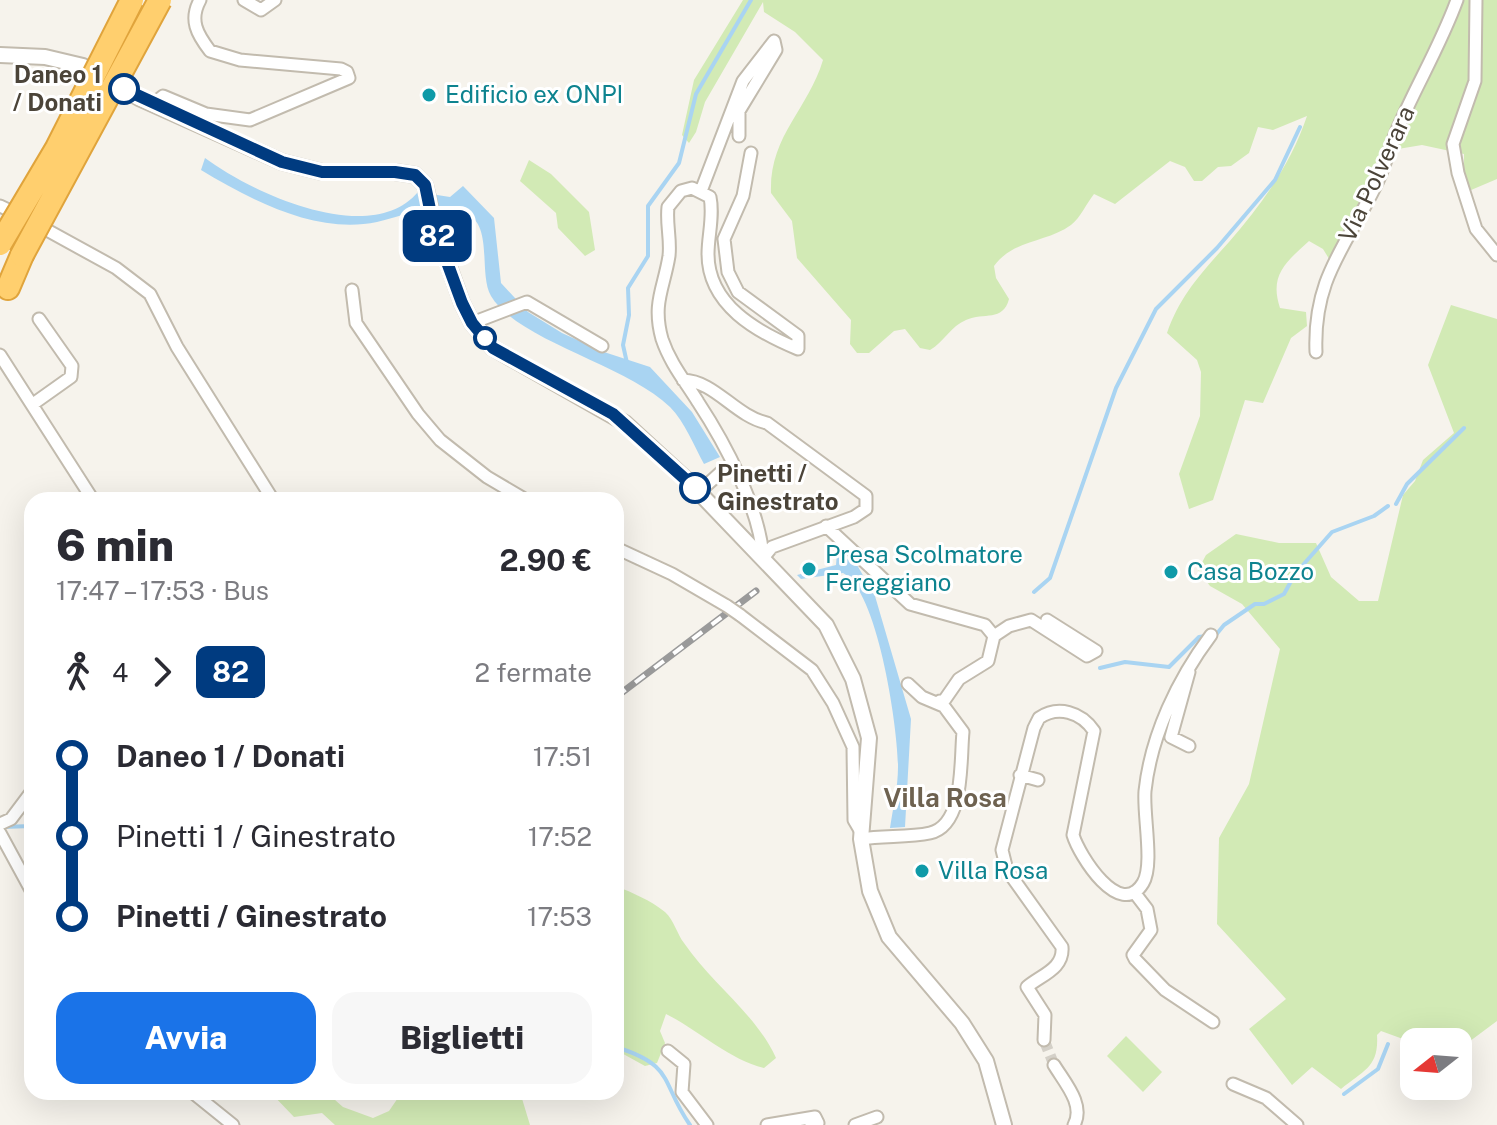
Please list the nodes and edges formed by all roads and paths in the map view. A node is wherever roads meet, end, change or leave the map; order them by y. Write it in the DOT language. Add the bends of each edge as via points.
graph roads {
  1 [pos="132,0"];
  2 [pos="160,0"];
  3 [pos="200,0"];
  4 [pos="244,0"];
  5 [pos="275,0"];
  6 [pos="1457,0"];
  7 [pos="1476,0"];
  8 [pos="0,55"];
  9 [pos="153,104"];
  10 [pos="739,136"];
  11 [pos="751,153"];
  12 [pos="701,191"];
  13 [pos="0,206"];
  14 [pos="0,244"];
  15 [pos="1497,255"];
  16 [pos="8,288"];
  17 [pos="352,290"];
  18 [pos="39,319"];
  19 [pos="472,323"];
  20 [pos="602,346"];
  21 [pos="1316,352"];
  22 [pos="2,363"];
  23 [pos="683,380"];
  24 [pos="33,404"];
  25 [pos="731,463"];
  26 [pos="88,492"];
  27 [pos="268,492"];
  28 [pos="513,492"];
  29 [pos="699,492"];
  30 [pos="826,526"];
  31 [pos="624,552"];
  32 [pos="763,558"];
  33 [pos="1047,620"];
  34 [pos="1211,635"];
  35 [pos="994,636"];
  36 [pos="1186,670"];
  37 [pos="908,684"];
  38 [pos="940,701"];
  39 [pos="1189,746"];
  40 [pos="1020,775"];
  41 [pos="1038,780"];
  42 [pos="24,802"];
  43 [pos="0,824"];
  44 [pos="0,833"];
  45 [pos="861,836"];
  46 [pos="24,877"];
  47 [pos="1134,892"];
  48 [pos="1213,1022"];
  49 [pos="1044,1040"];
  50 [pos="668,1051"];
  51 [pos="1233,1084"];
  52 [pos="202,1100"];
  53 [pos="1085,1106"];
  54 [pos="877,1117"];
  55 [pos="817,1124"];
  56 [pos="233,1125"];
  57 [pos="707,1125"];
  58 [pos="767,1125"];
  59 [pos="855,1125"];
  60 [pos="1004,1125"];
  61 [pos="1074,1125"];
  62 [pos="1297,1125"];
  1 -- 14 [label="highway, bridge" via="57,148"];
  2 -- 16 [label="highway, bridge"];
  3 -- 9 [label="street" via="195,25 210,51 240,60 341,69 349,78 250,120 206,114 163,96"];
  4 -- 5 [label="street" via="257,10"];
  6 -- 21 [label="street, Via Polverara" via="1377,184 1322,288 1315,319"];
  7 -- 15 [label="street" via="1475,81 1453,144 1476,229"];
  8 -- 9 [label="street" via="83,66"];
  9 -- 19 [label="street" via="282,162 322,172 415,175 425,185 433,224"];
  10 -- 12 [label="street" via="739,111 776,50 774,41 743,81"];
  11 -- 12 [label="street" via="743,196 724,239 728,272 738,292 798,336 798,349 744,320 718,289 708,263 713,209 710,197"];
  12 -- 23 [label="street" via="681,191 668,207 668,259 657,296 662,339"];
  13 -- 27 [label="street" via="99,257 144,287"];
  17 -- 28 [label="street" via="356,323 418,414 440,440"];
  18 -- 24 [label="street" via="72,366 71,377"];
  19 -- 20 [label="street" via="527,302"];
  19 -- 29 [label="street" via="493,348 613,414"];
  22 -- 24 [label="street"];
  23 -- 25 [label="street"];
  23 -- 30 [label="street" via="696,380 750,419 767,423 866,496 866,509"];
  24 -- 26 [label="street"];
  25 -- 29 [label="street"];
  25 -- 32 [label="street" via="759,530"];
  29 -- 32 [label="street"];
  30 -- 32 [label="street" via="772,547"];
  30 -- 35 [label="street" via="910,604 985,625"];
  31 -- 45 [label="street, bridge" via="711,594 812,670 853,747 854,820"];
  32 -- 45 [label="street" via="826,625 853,679 870,748"];
  33 -- 35 [label="street" via="1096,651 1087,656 1031,620"];
  34 -- 36 [label="street"];
  35 -- 38 [label="street" via="988,661 959,679"];
  36 -- 39 [label="street" via="1190,675 1171,737"];
  36 -- 47 [label="street" via="1153,751 1145,791 1147,869"];
  37 -- 38 [label="street" via="922,697"];
  38 -- 45 [label="street" via="963,732 953,815 944,827"];
  40 -- 41 [label="street"];
  40 -- 47 [label="street" via="1039,718 1057,711 1083,719 1095,737 1073,835 1106,888"];
  40 -- 49 [label="street" via="1002,850 1007,870 1062,947 1063,957 1027,987 1045,1015"];
  42 -- 43 [label="street"];
  44 -- 46 [label="street"];
  45 -- 60 [label="street" via="870,891 889,937 962,1023 986,1061"];
  47 -- 48 [label="street" via="1147,909 1151,930 1135,959 1165,990"];
  50 -- 57 [label="street" via="684,1064 682,1092"];
  51 -- 62 [label="street" via="1266,1098"];
  52 -- 56 [label="street"];
  53 -- 61 [label="street" via="1056,1067 1077,1104"];
  54 -- 59 [label="street"];
  55 -- 58 [label="street" via="815,1117 797,1117"];
}
